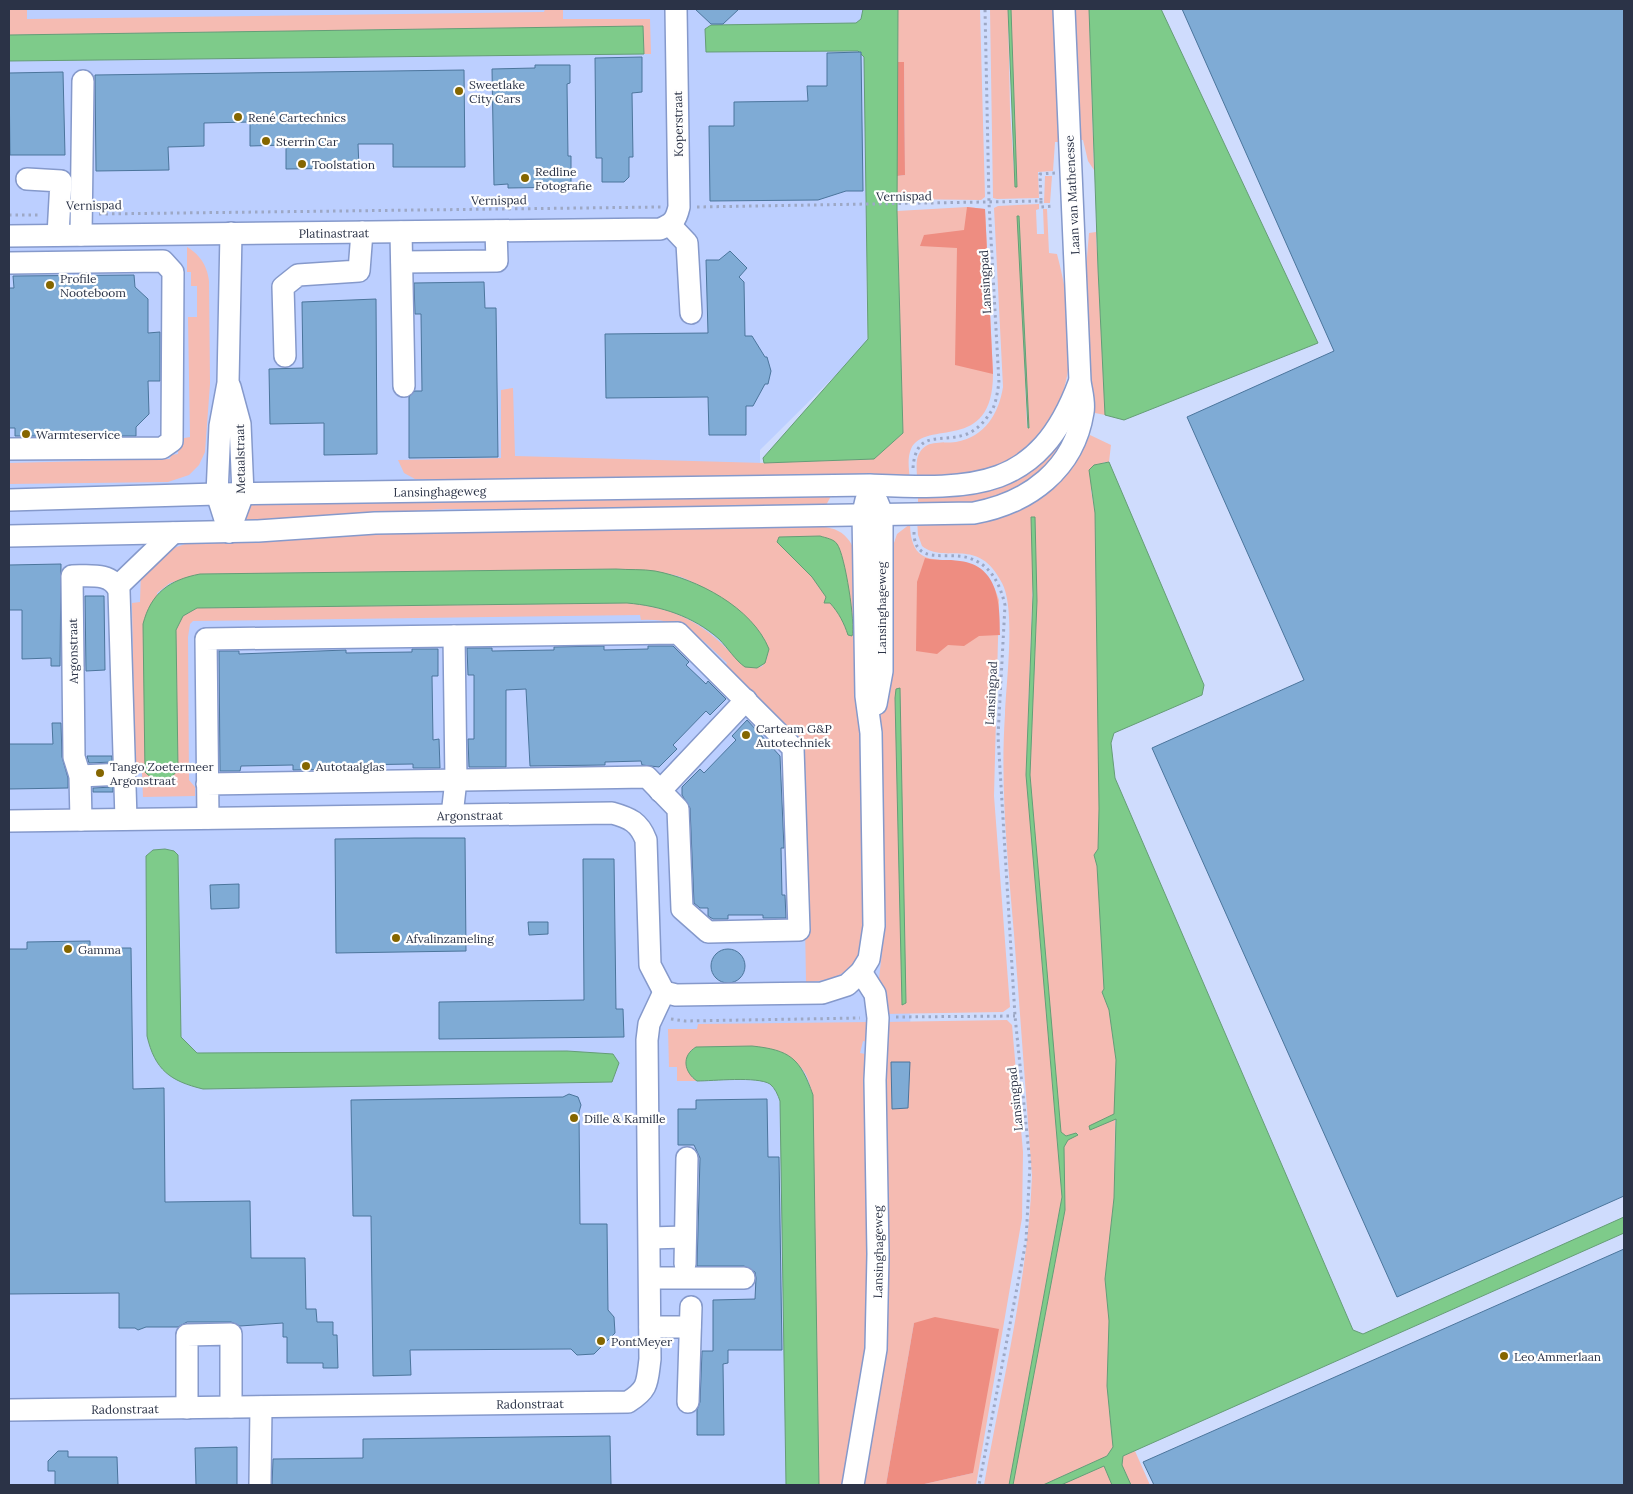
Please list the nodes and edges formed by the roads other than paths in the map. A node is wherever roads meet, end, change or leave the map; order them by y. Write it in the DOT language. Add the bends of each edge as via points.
graph roads {
  1 [pos="676,9"];
  2 [pos="1064,9"];
  3 [pos="83,81"];
  4 [pos="27,179"];
  5 [pos="670,220"];
  6 [pos="71,227"];
  7 [pos="496,231"];
  8 [pos="362,232"];
  9 [pos="401,232"];
  10 [pos="231,233"];
  11 [pos="9,236"];
  12 [pos="77,262"];
  13 [pos="402,262"];
  14 [pos="9,263"];
  15 [pos="691,313"];
  16 [pos="285,356"];
  17 [pos="1080,381"];
  18 [pos="228,383"];
  19 [pos="404,386"];
  20 [pos="9,448"];
  21 [pos="870,485"];
  22 [pos="217,494"];
  23 [pos="243,494"];
  24 [pos="9,500"];
  25 [pos="872,513"];
  26 [pos="229,532"];
  27 [pos="173,533"];
  28 [pos="9,536"];
  29 [pos="118,586"];
  30 [pos="454,636"];
  31 [pos="746,700"];
  32 [pos="124,774"];
  33 [pos="80,776"];
  34 [pos="456,780"];
  35 [pos="207,784"];
  36 [pos="660,790"];
  37 [pos="452,815"];
  38 [pos="203,818"];
  39 [pos="126,819"];
  40 [pos="81,820"];
  41 [pos="9,821"];
  42 [pos="861,972"];
  43 [pos="660,1001"];
  44 [pos="687,1158"];
  45 [pos="685,1237"];
  46 [pos="650,1238"];
  47 [pos="685,1264"];
  48 [pos="650,1278"];
  49 [pos="744,1278"];
  50 [pos="650,1327"];
  51 [pos="688,1402"];
  52 [pos="231,1407"];
  53 [pos="260,1407"];
  54 [pos="187,1408"];
  55 [pos="9,1410"];
  56 [pos="260,1485"];
  57 [pos="853,1485"];
  1 -- 5 [label="street, Koperstraat"];
  2 -- 17 [label="street, Laan van Mathenesse"];
  3 -- 6 [label="street"];
  4 -- 6 [label="street" via="61,181"];
  5 -- 7 [label="street, Platinastraat"];
  5 -- 15 [label="street" via="686,243"];
  6 -- 10 [label="street, Platinastraat"];
  6 -- 11 [label="street, Platinastraat"];
  6 -- 12 [label="street"];
  7 -- 9 [label="street, Platinastraat"];
  7 -- 13 [label="street" via="497,261"];
  8 -- 9 [label="street, Platinastraat"];
  8 -- 10 [label="street, Platinastraat"];
  8 -- 16 [label="street" via="359,271 298,276 283,287"];
  9 -- 13 [label="street"];
  10 -- 18 [label="street, Metaalstraat"];
  12 -- 14 [label="street"];
  12 -- 20 [label="street" via="162,261 173,272 172,441 162,448"];
  13 -- 19 [label="street"];
  17 -- 21 [label="street, Laan van Mathenesse" via="1060,426 1030,460 1004,475 978,484"];
  17 -- 25 [label="street, Laan van Mathenesse" via="1084,410 1068,453 1050,478 1015,502 974,513"];
  18 -- 22 [label="street, Metaalstraat" via="220,426"];
  18 -- 23 [label="street, Metaalstraat" via="240,424"];
  21 -- 23 [label="street, Lansinghageweg"];
  21 -- 25 [label="street, Lansinghageweg"];
  22 -- 23 [label="street, Lansinghageweg"];
  22 -- 24 [label="street, Lansinghageweg"];
  22 -- 26 [label="street, Metaalstraat"];
  23 -- 26 [label="street, Metaalstraat"];
  25 -- 26 [label="street" via="376,523"];
  25 -- 42 [label="street, Lansinghageweg" via="882,671 871,732 874,926 872,948"];
  26 -- 27 [label="street"];
  27 -- 28 [label="street"];
  27 -- 29 [label="street"];
  29 -- 32 [label="street"];
  29 -- 33 [label="street, Argonstraat" via="104,576 72,576 74,757"];
  30 -- 31 [label="street" via="678,633"];
  30 -- 34 [label="street"];
  30 -- 35 [label="street" via="206,639"];
  31 -- 36 [label="street"];
  31 -- 36 [label="street" via="793,748 799,930 708,932 682,909 678,809"];
  32 -- 33 [label="street"];
  32 -- 39 [label="street"];
  33 -- 40 [label="street, Argonstraat"];
  34 -- 35 [label="street"];
  34 -- 36 [label="street" via="647,777"];
  34 -- 37 [label="street"];
  35 -- 38 [label="street"];
  37 -- 38 [label="street, Argonstraat"];
  37 -- 43 [label="street, Argonstraat" via="612,813 629,818 641,827 646,840 650,965"];
  38 -- 39 [label="street, Argonstraat"];
  39 -- 40 [label="street, Argonstraat"];
  40 -- 41 [label="street, Argonstraat"];
  42 -- 43 [label="street, Lansinghageweg" via="846,985 822,993 676,995"];
  42 -- 57 [label="street, Lansinghageweg" via="875,994 878,1018 875,1080 878,1254 876,1350"];
  43 -- 46 [label="street, Radonstraat" via="649,1024 647,1040"];
  44 -- 45 [label="street"];
  45 -- 46 [label="street"];
  45 -- 47 [label="street"];
  46 -- 48 [label="street, Radonstraat"];
  48 -- 49 [label="street"];
  48 -- 50 [label="street, Radonstraat"];
  50 -- 51 [label="street" via="691,1317"];
  50 -- 53 [label="street, Radonstraat" via="647,1384 641,1394 628,1402"];
  52 -- 53 [label="street, Radonstraat"];
  52 -- 54 [label="street, Radonstraat"];
  52 -- 54 [label="street" via="231,1334 187,1335"];
  53 -- 56 [label="street"];
  54 -- 55 [label="street, Radonstraat"];
}
